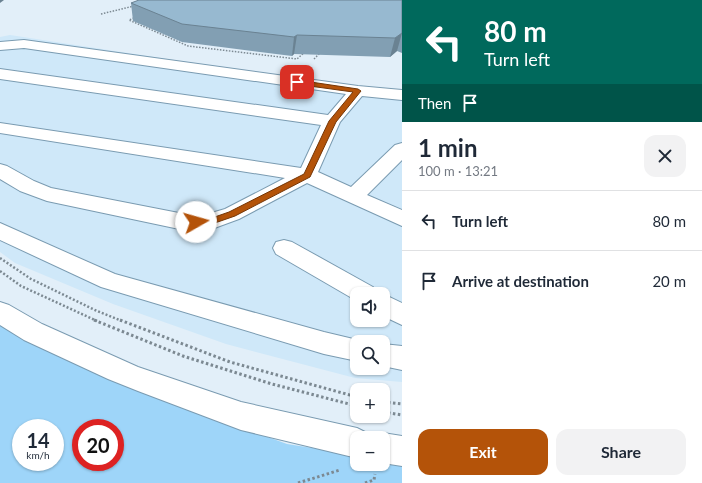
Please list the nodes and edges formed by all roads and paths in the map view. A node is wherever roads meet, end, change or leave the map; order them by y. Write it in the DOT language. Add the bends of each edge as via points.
graph roads {
  1 [pos="136,6"];
  2 [pos="101,14"];
  3 [pos="135,17"];
  4 [pos="0,46"];
  5 [pos="308,48"];
  6 [pos="324,49"];
  7 [pos="314,59"];
  8 [pos="0,74"];
  9 [pos="358,91"];
  10 [pos="402,95"];
  11 [pos="332,121"];
  12 [pos="0,128"];
  13 [pos="402,149"];
  14 [pos="0,170"];
  15 [pos="307,175"];
  16 [pos="354,196"];
  17 [pos="402,218"];
  18 [pos="0,231"];
  19 [pos="284,248"];
  20 [pos="0,258"];
  21 [pos="0,271"];
  22 [pos="353,287"];
  23 [pos="390,308"];
  24 [pos="0,312"];
  25 [pos="402,315"];
  26 [pos="350,349"];
  27 [pos="390,356"];
  28 [pos="402,358"];
  29 [pos="350,395"];
  30 [pos="390,403"];
  31 [pos="350,404"];
  32 [pos="402,404"];
  33 [pos="390,413"];
  34 [pos="402,415"];
  35 [pos="350,442"];
  36 [pos="390,449"];
  37 [pos="402,451"];
  38 [pos="343,469"];
  39 [pos="298,483"];
  1 -- 2 [label="path"];
  3 -- 5 [label="path" via="129,20 188,46 297,59"];
  4 -- 9 [label="main road" via="24,44"];
  6 -- 7 [label="path"];
  8 -- 11 [label="main road"];
  9 -- 10 [label="main road"];
  9 -- 11 [label="main road"];
  11 -- 15 [label="main road"];
  12 -- 15 [label="main road"];
  13 -- 16 [label="main road"];
  14 -- 15 [label="main road" via="47,194 184,222 209,222 232,214"];
  15 -- 16 [label="main road"];
  16 -- 17 [label="main road"];
  18 -- 26 [label="main road" via="109,280 324,344"];
  19 -- 22 [label="main road"];
  20 -- 29 [label="path" via="32,279 97,311 230,362"];
  21 -- 31 [label="path" via="21,286 78,313 183,356 272,384"];
  23 -- 25 [label="main road"];
  24 -- 35 [label="main road" via="33,332 117,371 240,416"];
  27 -- 28 [label="main road"];
  30 -- 32 [label="path"];
  33 -- 34 [label="path"];
  36 -- 37 [label="main road"];
  38 -- 39 [label="path"];
}
